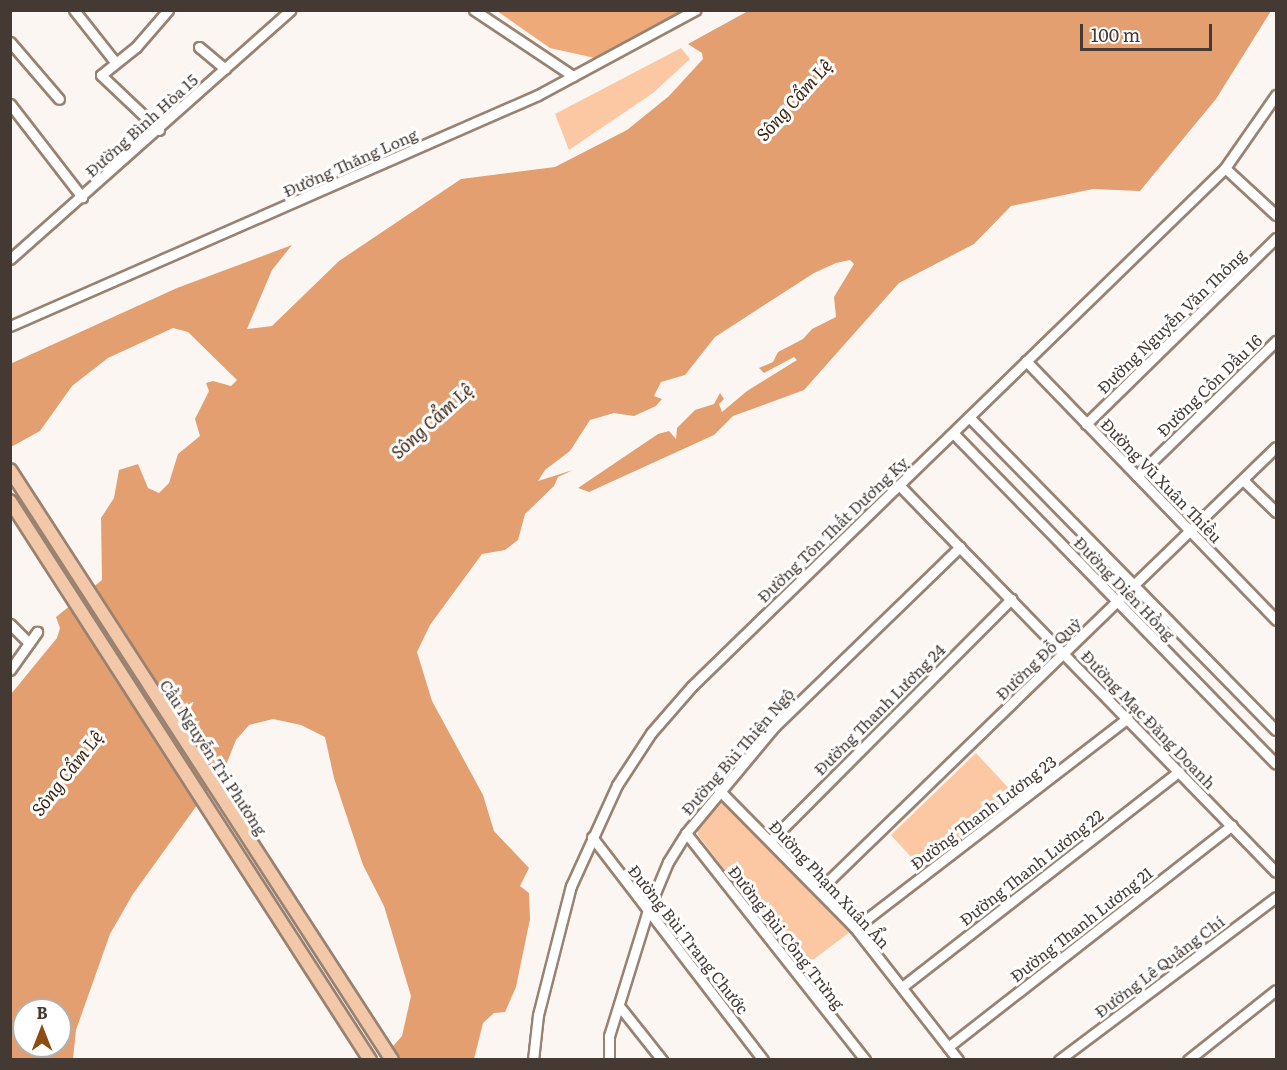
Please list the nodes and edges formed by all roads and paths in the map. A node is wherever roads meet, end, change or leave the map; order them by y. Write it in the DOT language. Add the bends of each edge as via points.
graph roads {
  1 [pos="74,10"];
  2 [pos="168,10"];
  3 [pos="290,10"];
  4 [pos="474,10"];
  5 [pos="696,10"];
  6 [pos="10,42"];
  7 [pos="199,47"];
  8 [pos="115,62"];
  9 [pos="225,69"];
  10 [pos="573,76"];
  11 [pos="1276,95"];
  12 [pos="59,99"];
  13 [pos="10,104"];
  14 [pos="159,129"];
  15 [pos="1225,168"];
  16 [pos="82,197"];
  17 [pos="1276,215"];
  18 [pos="1276,238"];
  19 [pos="10,259"];
  20 [pos="10,326"];
  21 [pos="1276,341"];
  22 [pos="1026,361"];
  23 [pos="969,417"];
  24 [pos="1086,424"];
  25 [pos="953,433"];
  26 [pos="1276,447"];
  27 [pos="10,470"];
  28 [pos="1137,476"];
  29 [pos="1243,480"];
  30 [pos="899,485"];
  31 [pos="10,501"];
  32 [pos="1276,512"];
  33 [pos="1191,531"];
  34 [pos="960,547"];
  35 [pos="1134,584"];
  36 [pos="1011,599"];
  37 [pos="1117,601"];
  38 [pos="1276,620"];
  39 [pos="10,624"];
  40 [pos="37,632"];
  41 [pos="29,643"];
  42 [pos="1064,654"];
  43 [pos="10,670"];
  44 [pos="1128,718"];
  45 [pos="1276,730"];
  46 [pos="1276,764"];
  47 [pos="1179,771"];
  48 [pos="719,790"];
  49 [pos="1232,825"];
  50 [pos="686,833"];
  51 [pos="592,837"];
  52 [pos="770,841"];
  53 [pos="1276,872"];
  54 [pos="819,890"];
  55 [pos="1276,897"];
  56 [pos="648,910"];
  57 [pos="855,928"];
  58 [pos="902,987"];
  59 [pos="1276,990"];
  60 [pos="620,1007"];
  61 [pos="948,1047"];
  62 [pos="370,1059"];
  63 [pos="392,1059"];
  64 [pos="533,1059"];
  65 [pos="609,1059"];
  66 [pos="662,1059"];
  67 [pos="763,1059"];
  68 [pos="865,1059"];
  69 [pos="958,1059"];
  70 [pos="1059,1059"];
  71 [pos="1188,1059"];
  1 -- 8 [label="street"];
  2 -- 8 [label="street" via="141,42"];
  3 -- 9 [label="street, Đường Bình Hòa 15"];
  4 -- 10 [label="street"];
  5 -- 10 [label="street, Đường Thăng Long"];
  6 -- 12 [label="street"];
  7 -- 9 [label="street"];
  8 -- 14 [label="street" via="102,76"];
  9 -- 14 [label="street, Đường Bình Hòa 15"];
  10 -- 20 [label="street, Đường Thăng Long" via="297,203"];
  11 -- 15 [label="street, Đường Tôn Thất Dương Kỵ"];
  13 -- 16 [label="street"];
  14 -- 16 [label="street, Đường Bình Hòa 15"];
  15 -- 17 [label="street"];
  15 -- 22 [label="street, Đường Tôn Thất Dương Kỵ"];
  16 -- 19 [label="street, Đường Bình Hòa 15"];
  18 -- 24 [label="street, Đường Nguyễn Văn Thông"];
  21 -- 28 [label="street, Đường Cồn Dầu 16"];
  22 -- 23 [label="street, Đường Tôn Thất Dương Kỵ"];
  22 -- 24 [label="street, Đường Vũ Xuân Thiều"];
  23 -- 25 [label="street, Đường Tôn Thất Dương Kỵ"];
  23 -- 35 [label="street, Đường Diên Hồng"];
  24 -- 28 [label="street, Đường Vũ Xuân Thiều"];
  25 -- 30 [label="street, Đường Tôn Thất Dương Kỵ"];
  25 -- 37 [label="street, Đường Diên Hồng"];
  26 -- 29 [label="street, Đường Đỗ Quỳ"];
  27 -- 63 [label="main road, Cầu Nguyễn Tri Phương"];
  28 -- 33 [label="street, Đường Vũ Xuân Thiều"];
  29 -- 32 [label="street"];
  29 -- 33 [label="street, Đường Đỗ Quỳ"];
  30 -- 34 [label="street, Đường Mạc Đăng Doanh"];
  30 -- 51 [label="street, Đường Tôn Thất Dương Kỵ" via="692,686 657,725 617,785"];
  31 -- 62 [label="main road, Cầu Nguyễn Tri Phương"];
  33 -- 35 [label="street, Đường Đỗ Quỳ"];
  33 -- 38 [label="street, Đường Vũ Xuân Thiều"];
  34 -- 36 [label="street, Đường Mạc Đăng Doanh"];
  34 -- 48 [label="street, Đường Bùi Thiện Ngộ" via="844,656"];
  35 -- 37 [label="street, Đường Đỗ Quỳ"];
  35 -- 45 [label="street, Đường Diên Hồng"];
  36 -- 42 [label="street, Đường Mạc Đăng Doanh"];
  36 -- 52 [label="street, Đường Thanh Lương 24"];
  37 -- 42 [label="street, Đường Đỗ Quỳ"];
  37 -- 46 [label="street, Đường Diên Hồng"];
  39 -- 41 [label="street"];
  40 -- 41 [label="street"];
  41 -- 43 [label="street"];
  42 -- 44 [label="street, Đường Mạc Đăng Doanh"];
  42 -- 54 [label="street, Đường Đỗ Quỳ"];
  44 -- 47 [label="street, Đường Mạc Đăng Doanh"];
  44 -- 57 [label="street, Đường Thanh Lương 23"];
  47 -- 49 [label="street, Đường Mạc Đăng Doanh"];
  47 -- 58 [label="street, Đường Thanh Lương 22"];
  48 -- 50 [label="street, Đường Bùi Thiện Ngộ"];
  48 -- 52 [label="street, Đường Phạm Xuân Ẩn"];
  49 -- 53 [label="street, Đường Mạc Đăng Doanh"];
  49 -- 61 [label="street, Đường Thanh Lương 21"];
  50 -- 56 [label="street, Đường Bùi Thiện Ngộ" via="668,862"];
  50 -- 68 [label="street, Đường Bùi Công Trừng"];
  51 -- 56 [label="street, Đường Bùi Trang Chước"];
  51 -- 64 [label="street, Đường Tôn Thất Dương Kỵ" via="571,886 557,937 538,1015"];
  52 -- 54 [label="street, Đường Phạm Xuân Ẩn"];
  54 -- 57 [label="street, Đường Phạm Xuân Ẩn"];
  55 -- 70 [label="street, Đường Lê Quảng Chí"];
  56 -- 60 [label="street, Đường Bùi Thiện Ngộ"];
  56 -- 67 [label="street, Đường Bùi Trang Chước"];
  57 -- 58 [label="street, Đường Phạm Xuân Ẩn"];
  58 -- 61 [label="street, Đường Phạm Xuân Ẩn"];
  59 -- 71 [label="street"];
  60 -- 65 [label="street, Đường Bùi Thiện Ngộ" via="609,1036"];
  60 -- 66 [label="street"];
  61 -- 69 [label="street, Đường Phạm Xuân Ẩn"];
}
